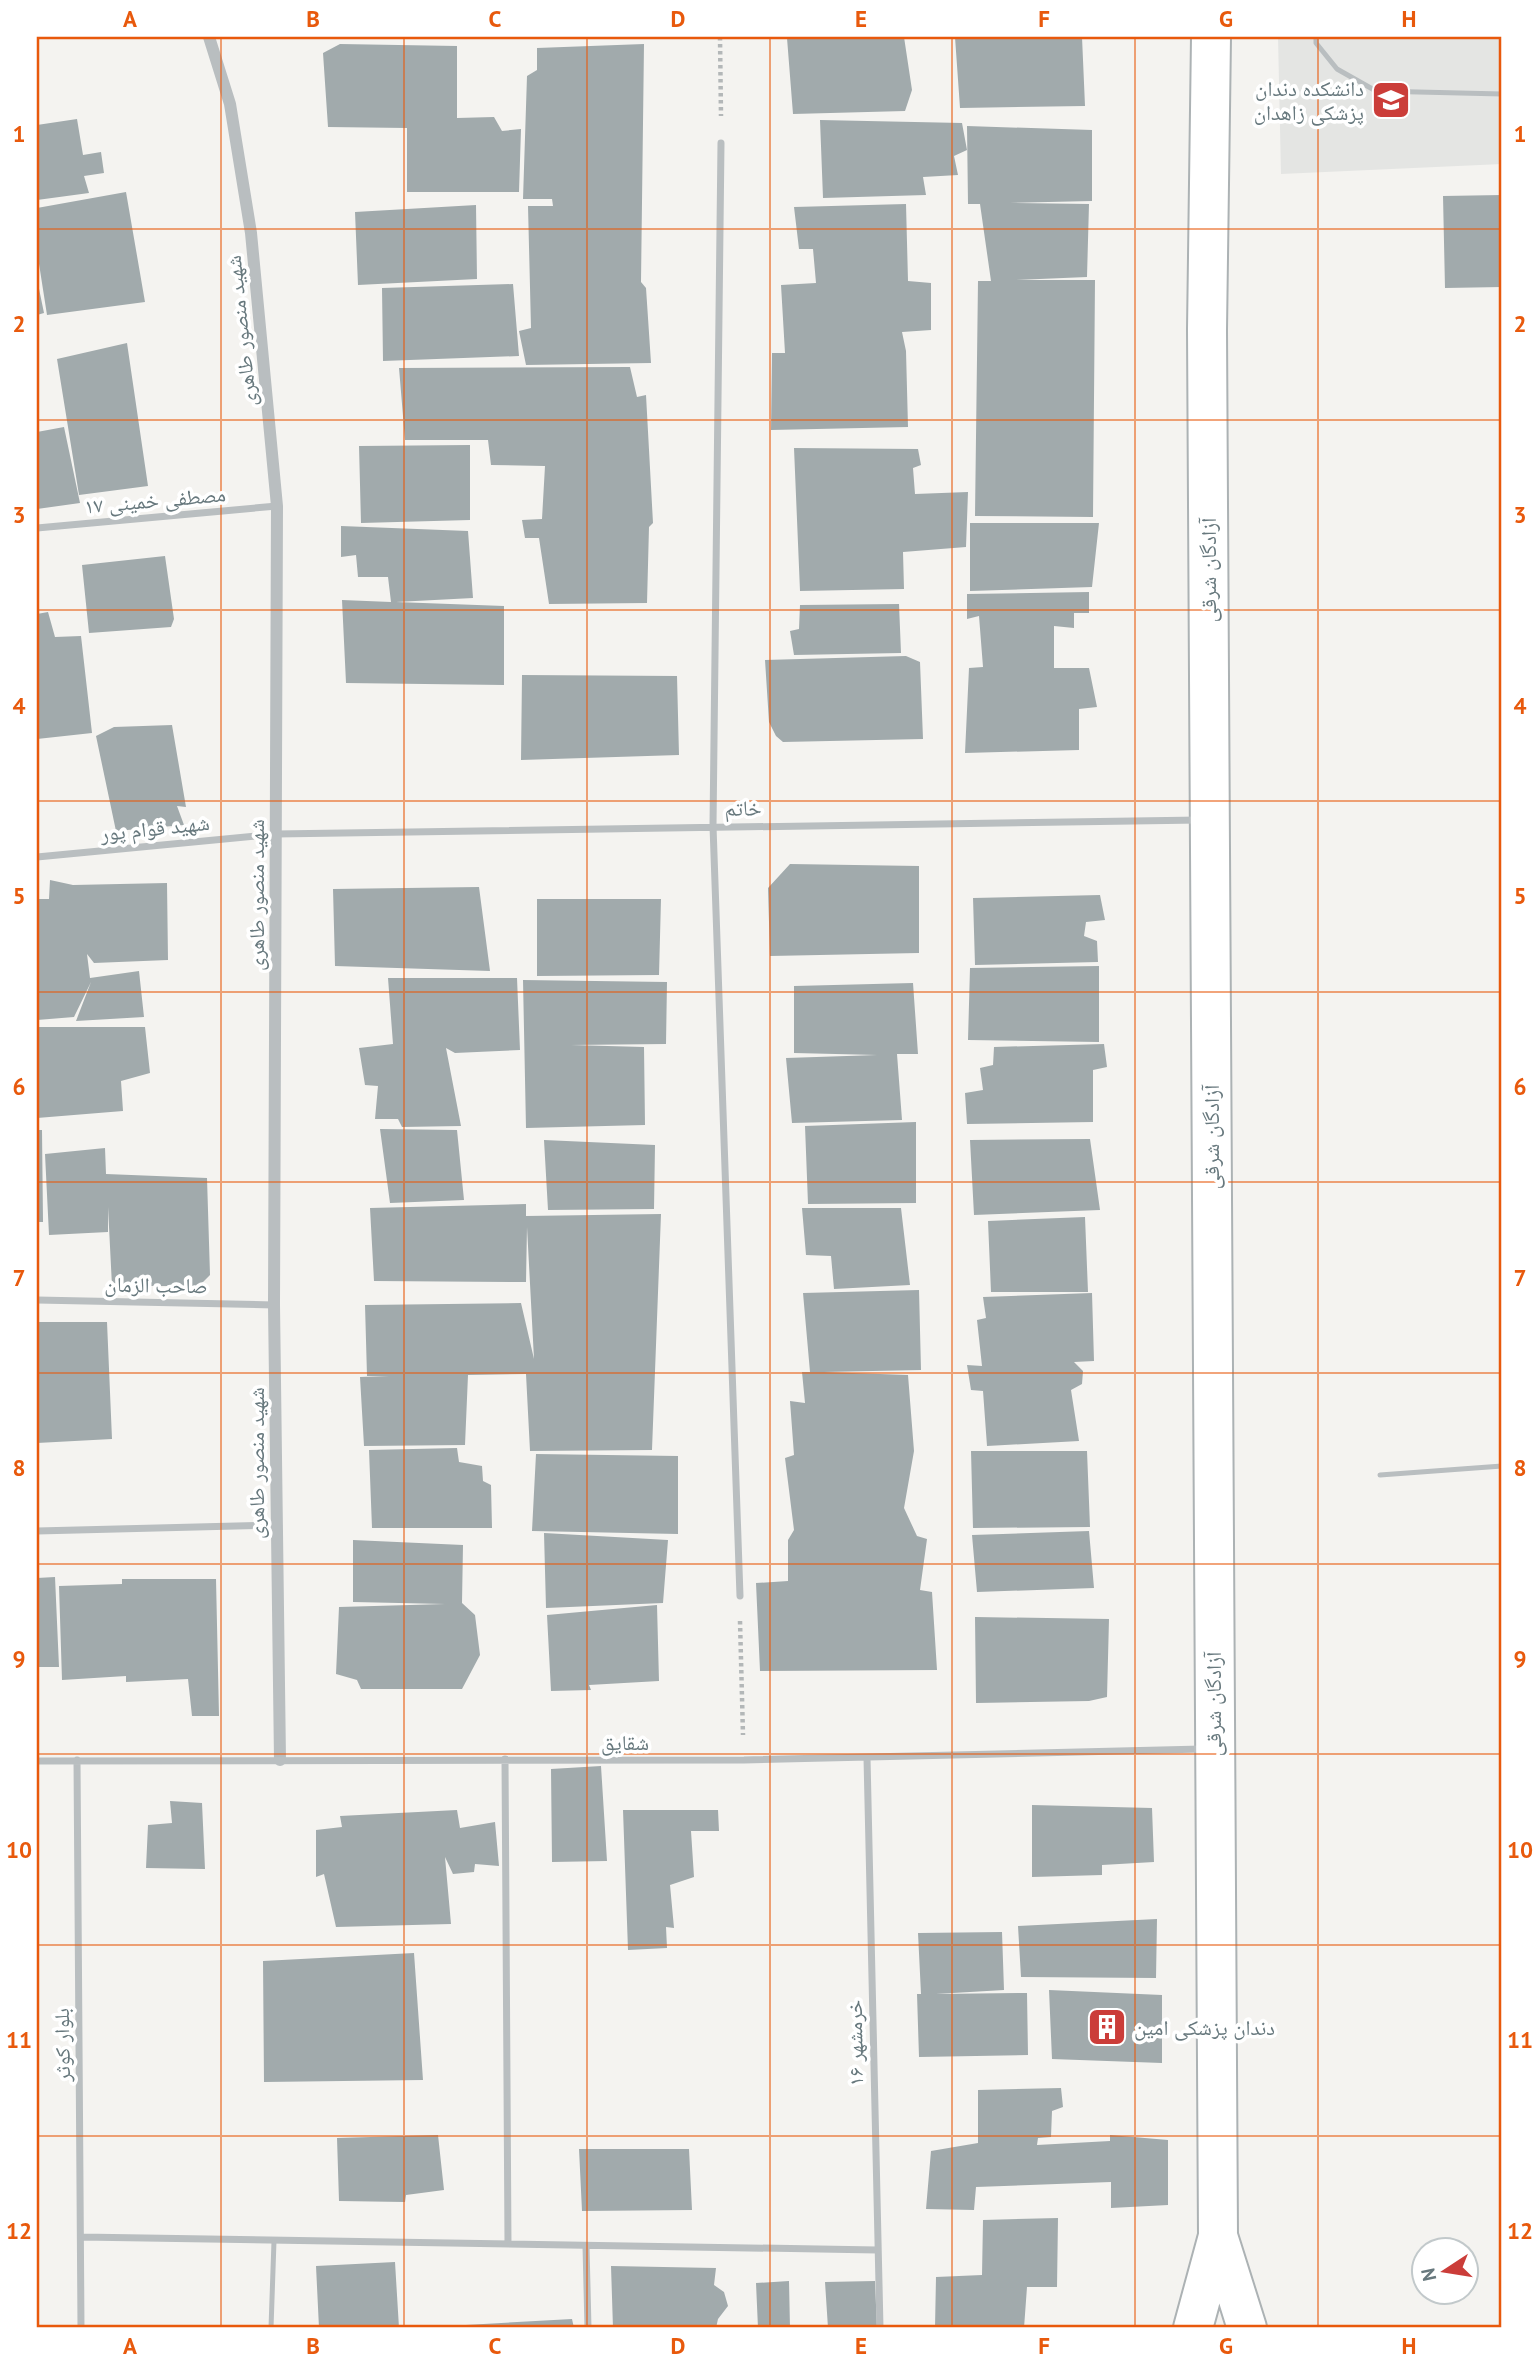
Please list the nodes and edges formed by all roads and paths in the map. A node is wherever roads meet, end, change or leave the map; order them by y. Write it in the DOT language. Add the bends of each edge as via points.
graph roads {
  1 [pos="209,37"];
  2 [pos="720,37"];
  3 [pos="1211,37"];
  4 [pos="1316,37"];
  5 [pos="1502,94"];
  6 [pos="721,143"];
  7 [pos="277,506"];
  8 [pos="37,528"];
  9 [pos="1210,820"];
  10 [pos="713,826"];
  11 [pos="276,834"];
  12 [pos="37,857"];
  13 [pos="37,1300"];
  14 [pos="274,1305"];
  15 [pos="1502,1466"];
  16 [pos="1380,1475"];
  17 [pos="276,1525"];
  18 [pos="37,1531"];
  19 [pos="740,1596"];
  20 [pos="1214,1749"];
  21 [pos="867,1758"];
  22 [pos="505,1759"];
  23 [pos="76,1760"];
  24 [pos="281,1760"];
  25 [pos="744,1760"];
  26 [pos="37,1761"];
  27 [pos="1218,2236"];
  28 [pos="81,2237"];
  29 [pos="274,2241"];
  30 [pos="508,2245"];
  31 [pos="586,2246"];
  32 [pos="877,2250"];
  33 [pos="81,2328"];
  34 [pos="271,2328"];
  35 [pos="588,2328"];
  36 [pos="880,2328"];
  37 [pos="1193,2328"];
  38 [pos="1247,2328"];
  1 -- 7 [label="street, شهید منصور طاهری" via="230,104 251,233"];
  2 -- 6 [label="path"];
  3 -- 9 [label="main road, آزادگان شرقی" via="1207,330"];
  4 -- 5 [label="lane" via="1337,69 1376,91"];
  6 -- 10 [label="street"];
  7 -- 8 [label="street, مصطفی خمینی ۱۷"];
  7 -- 11 [label="street, شهید منصور طاهری"];
  9 -- 10 [label="street, خاتم"];
  9 -- 20 [label="main road, آزادگان شرقی"];
  10 -- 11 [label="street, خاتم"];
  10 -- 19 [label="street"];
  11 -- 12 [label="street, شهید قوام پور"];
  11 -- 14 [label="street, شهید منصور طاهری"];
  13 -- 14 [label="street, صاحب الزمان"];
  14 -- 17 [label="street, شهید منصور طاهری"];
  15 -- 16 [label="lane"];
  17 -- 18 [label="street"];
  17 -- 24 [label="street, شهید منصور طاهری"];
  19 -- 25 [label="path"];
  20 -- 21 [label="street, شقایق"];
  20 -- 27 [label="main road, آزادگان شرقی"];
  21 -- 25 [label="street, شقایق"];
  21 -- 32 [label="street, خرمشهر ۱۶"];
  22 -- 24 [label="street, شقایق"];
  22 -- 25 [label="street, شقایق"];
  22 -- 30 [label="street"];
  23 -- 24 [label="street, شقایق"];
  23 -- 26 [label="street, شقایق"];
  23 -- 28 [label="street, بلوار کوثر"];
  27 -- 37 [label="main road"];
  27 -- 38 [label="main road"];
  28 -- 29 [label="street"];
  28 -- 33 [label="street, بلوار کوثر"];
  29 -- 30 [label="street"];
  29 -- 34 [label="lane"];
  30 -- 31 [label="street"];
  31 -- 32 [label="street"];
  31 -- 35 [label="street"];
  32 -- 36 [label="street, خرمشهر ۱۶"];
}
